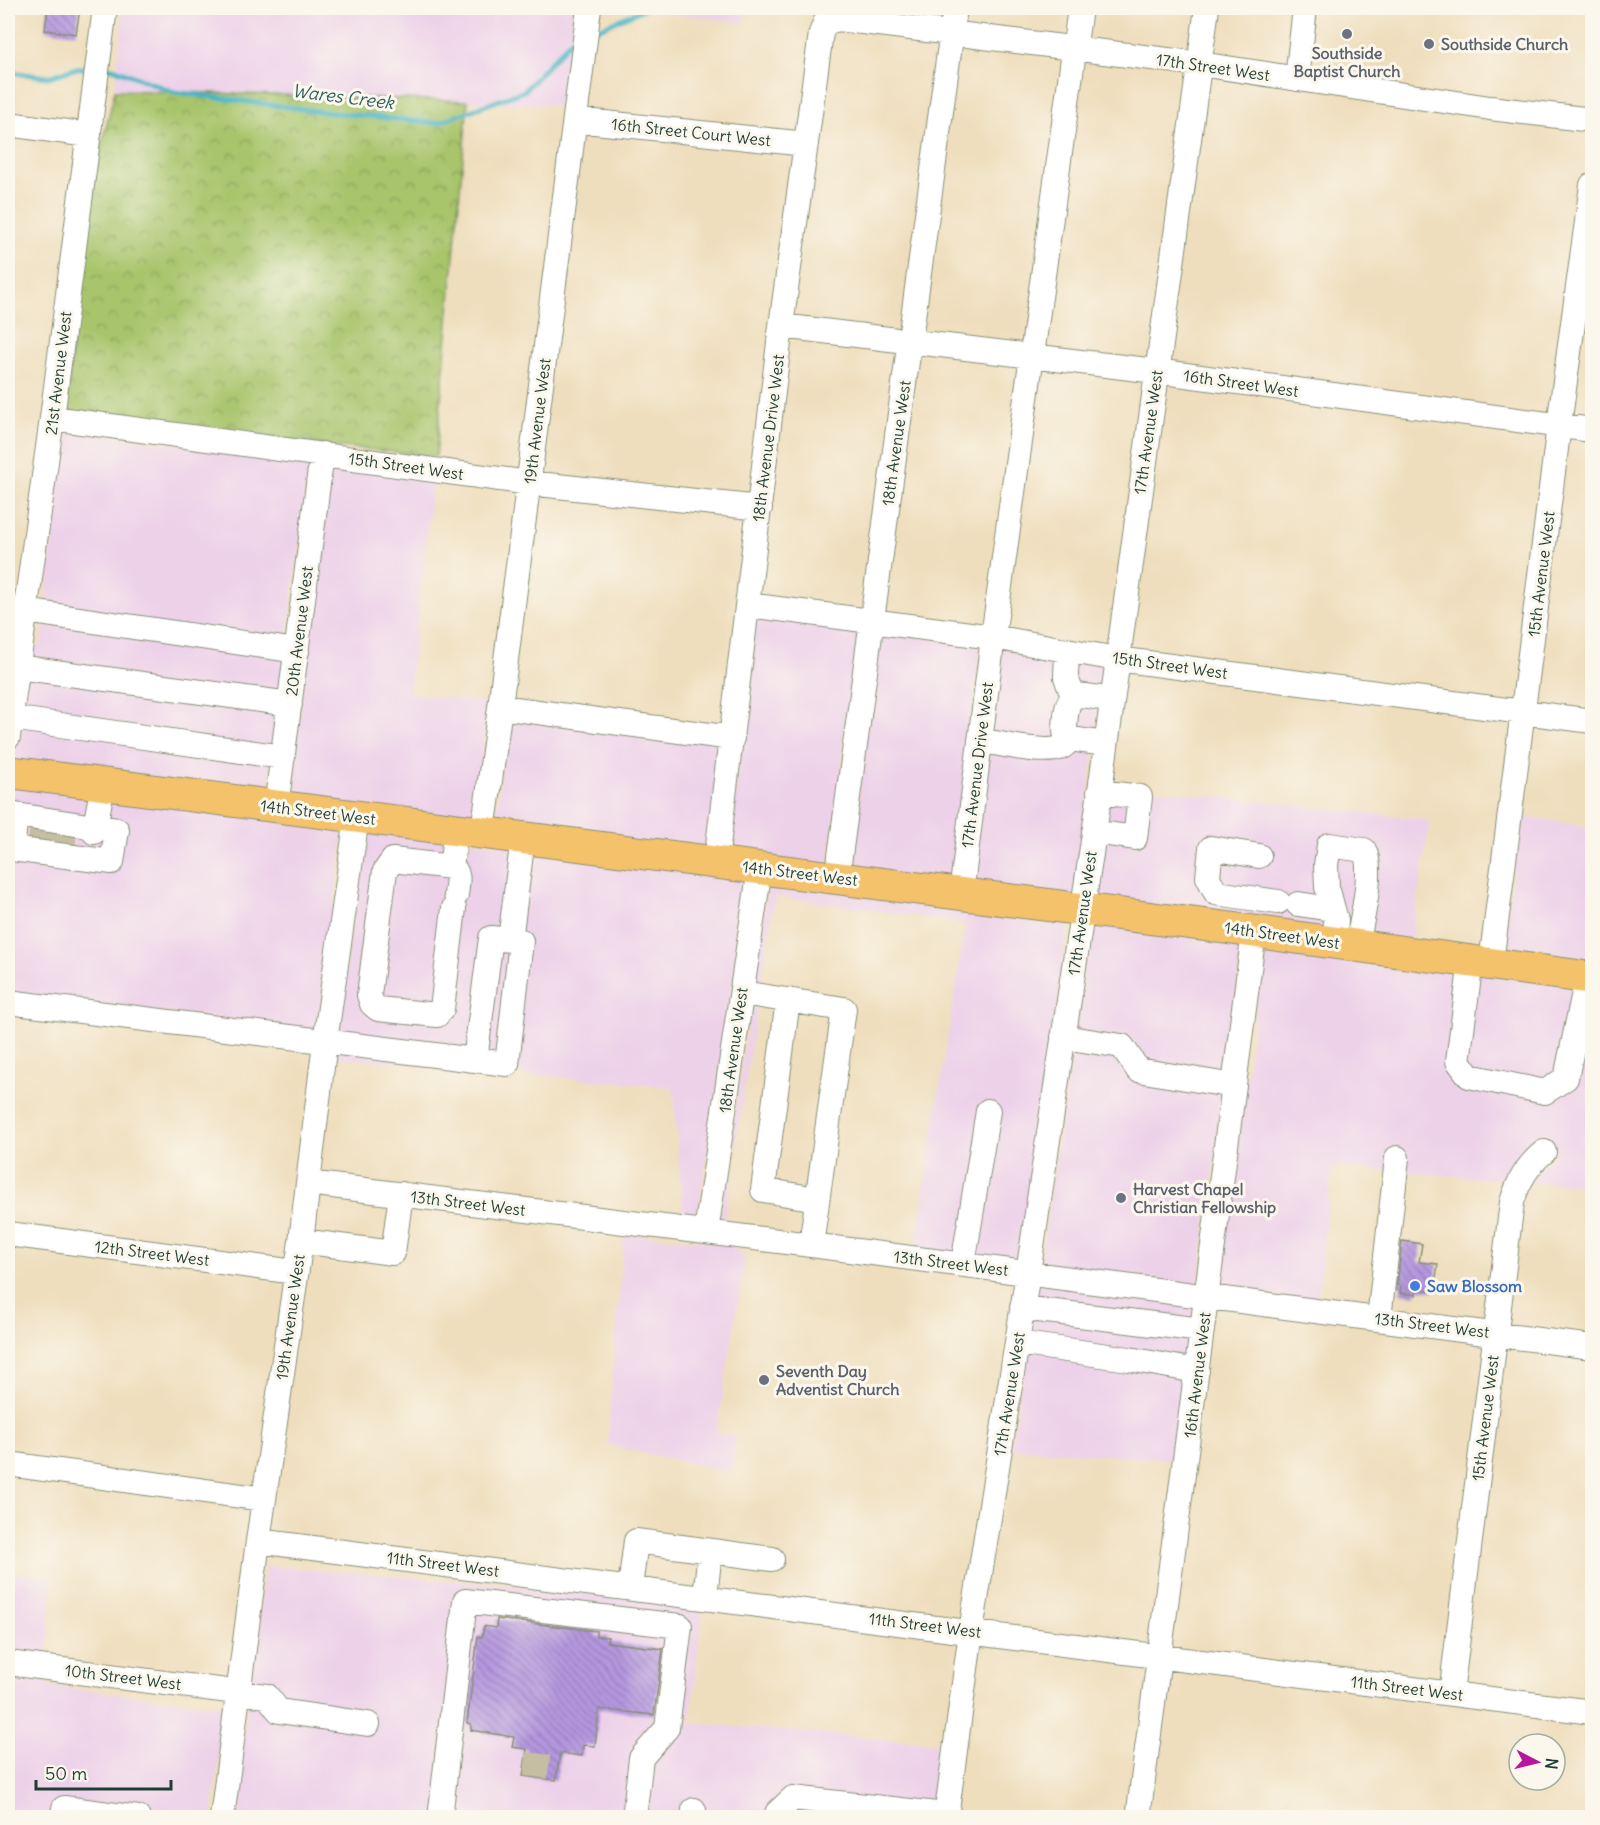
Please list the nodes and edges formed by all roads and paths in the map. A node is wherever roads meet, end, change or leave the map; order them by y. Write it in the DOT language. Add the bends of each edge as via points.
graph roads {
  1 [pos="105,8"];
  2 [pos="955,8"];
  3 [pos="1080,8"];
  4 [pos="1207,8"];
  5 [pos="1305,8"];
  6 [pos="589,16"];
  7 [pos="832,19"];
  8 [pos="951,33"];
  9 [pos="1075,49"];
  10 [pos="1200,64"];
  11 [pos="1297,79"];
  12 [pos="576,120"];
  13 [pos="1593,120"];
  14 [pos="8,124"];
  15 [pos="89,135"];
  16 [pos="806,144"];
  17 [pos="1593,185"];
  18 [pos="781,326"];
  19 [pos="910,341"];
  20 [pos="1032,357"];
  21 [pos="1156,371"];
  22 [pos="52,418"];
  23 [pos="1559,425"];
  24 [pos="1593,430"];
  25 [pos="322,454"];
  26 [pos="529,483"];
  27 [pos="760,508"];
  28 [pos="748,605"];
  29 [pos="25,611"];
  30 [pos="871,620"];
  31 [pos="993,637"];
  32 [pos="1067,650"];
  33 [pos="297,651"];
  34 [pos="1118,659"];
  35 [pos="18,667"];
  36 [pos="1073,697"];
  37 [pos="1112,700"];
  38 [pos="290,704"];
  39 [pos="500,707"];
  40 [pos="1524,712"];
  41 [pos="1593,721"];
  42 [pos="9,729"];
  43 [pos="732,738"];
  44 [pos="1070,739"];
  45 [pos="980,740"];
  46 [pos="1106,744"];
  47 [pos="282,757"];
  48 [pos="8,771"];
  49 [pos="103,784"];
  50 [pos="1099,792"];
  51 [pos="276,807"];
  52 [pos="357,817"];
  53 [pos="469,831"];
  54 [pos="1094,832"];
  55 [pos="53,838"];
  56 [pos="523,838"];
  57 [pos="92,843"];
  58 [pos="10,848"];
  59 [pos="1259,856"];
  60 [pos="716,862"];
  61 [pos="451,867"];
  62 [pos="760,868"];
  63 [pos="837,878"];
  64 [pos="346,892"];
  65 [pos="961,894"];
  66 [pos="382,896"];
  67 [pos="1232,896"];
  68 [pos="1082,909"];
  69 [pos="1332,909"];
  70 [pos="1241,930"];
  71 [pos="510,940"];
  72 [pos="1346,944"];
  73 [pos="1481,962"];
  74 [pos="1590,978"];
  75 [pos="741,993"];
  76 [pos="788,1000"];
  77 [pos="8,1002"];
  78 [pos="431,1015"];
  79 [pos="1063,1037"];
  80 [pos="325,1042"];
  81 [pos="430,1055"];
  82 [pos="475,1060"];
  83 [pos="1234,1086"];
  84 [pos="988,1111"];
  85 [pos="1544,1152"];
  86 [pos="1397,1158"];
  87 [pos="308,1183"];
  88 [pos="401,1194"];
  89 [pos="817,1199"];
  90 [pos="706,1232"];
  91 [pos="8,1234"];
  92 [pos="301,1241"];
  93 [pos="811,1245"];
  94 [pos="963,1264"];
  95 [pos="296,1272"];
  96 [pos="1028,1273"];
  97 [pos="1207,1297"];
  98 [pos="1022,1308"];
  99 [pos="1379,1319"];
  100 [pos="1203,1330"];
  101 [pos="1495,1333"];
  102 [pos="1017,1343"];
  103 [pos="1593,1347"];
  104 [pos="1197,1371"];
  105 [pos="8,1464"];
  106 [pos="264,1499"];
  107 [pos="258,1540"];
  108 [pos="710,1551"];
  109 [pos="772,1559"];
  110 [pos="468,1567"];
  111 [pos="630,1588"];
  112 [pos="668,1593"];
  113 [pos="705,1597"];
  114 [pos="465,1601"];
  115 [pos="664,1624"];
  116 [pos="971,1631"];
  117 [pos="1159,1656"];
  118 [pos="8,1663"];
  119 [pos="238,1692"];
  120 [pos="1451,1694"];
  121 [pos="1593,1712"];
  122 [pos="368,1724"];
  123 [pos="858,1812"];
  124 [pos="946,1816"];
  125 [pos="63,1818"];
  126 [pos="138,1818"];
  127 [pos="222,1818"];
  128 [pos="440,1818"];
  129 [pos="634,1818"];
  130 [pos="776,1818"];
  131 [pos="1138,1818"];
  1 -- 15 [label="street, 21st Avenue West"];
  2 -- 8 [label="street, 18th Avenue West"];
  3 -- 9 [label="street, 17th Avenue Drive West"];
  4 -- 10 [label="street, 17th Avenue West"];
  5 -- 11 [label="street"];
  6 -- 12 [label="street, 19th Avenue West"];
  7 -- 8 [label="street, 17th Street West"];
  7 -- 16 [label="street, 18th Avenue Drive West" via="825,23 821,33"];
  8 -- 9 [label="street, 17th Street West"];
  8 -- 19 [label="street, 18th Avenue West"];
  9 -- 10 [label="street, 17th Street West"];
  9 -- 20 [label="street, 17th Avenue Drive West"];
  10 -- 11 [label="street, 17th Street West"];
  10 -- 21 [label="street, 17th Avenue West"];
  11 -- 13 [label="street, 17th Street West"];
  12 -- 16 [label="street, 16th Street Court West"];
  12 -- 26 [label="street, 19th Avenue West"];
  14 -- 15 [label="street"];
  15 -- 22 [label="street, 21st Avenue West"];
  16 -- 18 [label="street, 18th Avenue Drive West"];
  17 -- 23 [label="street, 15th Avenue West"];
  18 -- 19 [label="street, 16th Street West"];
  18 -- 27 [label="street, 18th Avenue Drive West"];
  19 -- 20 [label="street, 16th Street West"];
  19 -- 30 [label="street, 18th Avenue West"];
  20 -- 21 [label="street, 16th Street West"];
  20 -- 31 [label="street, 17th Avenue Drive West"];
  21 -- 23 [label="street, 16th Street West"];
  21 -- 34 [label="street, 17th Avenue West"];
  22 -- 25 [label="street, 15th Street West"];
  22 -- 29 [label="street, 21st Avenue West"];
  23 -- 24 [label="street, 16th Street West"];
  23 -- 40 [label="street, 15th Avenue West"];
  25 -- 26 [label="street, 15th Street West"];
  25 -- 33 [label="street, 20th Avenue West"];
  26 -- 27 [label="street, 15th Street West"];
  26 -- 39 [label="street, 19th Avenue West"];
  27 -- 28 [label="street, 18th Avenue Drive West"];
  28 -- 30 [label="street, 15th Street West"];
  28 -- 43 [label="street, 18th Avenue Drive West"];
  29 -- 33 [label="street"];
  29 -- 35 [label="street, 21st Avenue West"];
  30 -- 31 [label="street, 15th Street West"];
  30 -- 63 [label="street, 18th Avenue West"];
  31 -- 32 [label="street, 15th Street West"];
  31 -- 45 [label="street, 17th Avenue Drive West"];
  32 -- 34 [label="street, 15th Street West"];
  32 -- 36 [label="street" via="1066,677"];
  33 -- 38 [label="street, 20th Avenue West"];
  34 -- 37 [label="street, 17th Avenue West"];
  34 -- 40 [label="street, 15th Street West"];
  35 -- 38 [label="street"];
  35 -- 42 [label="street, 21st Avenue West"];
  36 -- 37 [label="street"];
  36 -- 44 [label="street" via="1065,717 1065,732"];
  37 -- 46 [label="street, 17th Avenue West"];
  38 -- 47 [label="street, 20th Avenue West"];
  39 -- 43 [label="street"];
  39 -- 53 [label="street, 19th Avenue West"];
  40 -- 41 [label="street, 15th Street West"];
  40 -- 73 [label="street, 15th Avenue West"];
  42 -- 47 [label="street"];
  43 -- 60 [label="street, 18th Avenue Drive West"];
  44 -- 45 [label="street" via="1052,750"];
  44 -- 46 [label="street"];
  45 -- 65 [label="street, 17th Avenue Drive West"];
  46 -- 50 [label="street, 17th Avenue West"];
  47 -- 51 [label="street, 20th Avenue West"];
  48 -- 49 [label="main road, 14th Street West"];
  49 -- 51 [label="main road, 14th Street West"];
  49 -- 57 [label="street"];
  50 -- 54 [label="street, 17th Avenue West"];
  50 -- 54 [label="street" via="1140,797 1135,838"];
  51 -- 52 [label="main road, 14th Street West"];
  52 -- 53 [label="main road, 14th Street West"];
  52 -- 64 [label="street, 19th Avenue West"];
  53 -- 56 [label="main road, 14th Street West"];
  53 -- 61 [label="street, 19th Avenue West"];
  54 -- 68 [label="street, 17th Avenue West"];
  55 -- 57 [label="street"];
  55 -- 57 [label="street"];
  55 -- 58 [label="street"];
  55 -- 58 [label="street" via="16,815"];
  56 -- 60 [label="main road, 14th Street West"];
  56 -- 71 [label="street"];
  59 -- 67 [label="street" via="1211,848 1208,877 1216,893"];
  60 -- 62 [label="main road, 14th Street West"];
  61 -- 66 [label="street" via="393,860 385,871"];
  61 -- 78 [label="street, 19th Avenue West" via="458,875 442,1009"];
  62 -- 63 [label="main road, 14th Street West"];
  62 -- 75 [label="street, 18th Avenue West"];
  63 -- 65 [label="main road, 14th Street West"];
  64 -- 66 [label="street"];
  64 -- 80 [label="street, 19th Avenue West"];
  65 -- 68 [label="main road, 14th Street West"];
  66 -- 78 [label="street" via="369,995 372,1004 378,1009"];
  67 -- 69 [label="street"];
  67 -- 70 [label="street, 16th Avenue West"];
  68 -- 70 [label="main road, 14th Street West"];
  68 -- 79 [label="street, 17th Avenue West"];
  69 -- 72 [label="street"];
  69 -- 72 [label="street" via="1327,887 1329,845 1364,850 1368,857 1367,886"];
  70 -- 72 [label="main road, 14th Street West"];
  70 -- 83 [label="street, 16th Avenue West"];
  71 -- 82 [label="street" via="492,938"];
  71 -- 82 [label="street" via="521,941 507,1064"];
  72 -- 73 [label="main road, 14th Street West"];
  73 -- 74 [label="main road, 14th Street West"];
  73 -- 74 [label="street, 15th Avenue West" via="1458,1061 1469,1076 1545,1092 1566,1078"];
  75 -- 76 [label="street"];
  75 -- 90 [label="street, 18th Avenue West"];
  76 -- 89 [label="street" via="763,1190"];
  76 -- 89 [label="street" via="844,1009"];
  77 -- 80 [label="street"];
  78 -- 81 [label="street"];
  79 -- 83 [label="street" via="1122,1046 1138,1070"];
  79 -- 96 [label="street, 17th Avenue West"];
  80 -- 81 [label="street"];
  80 -- 87 [label="street, 19th Avenue West"];
  81 -- 82 [label="street"];
  83 -- 97 [label="street, 16th Avenue West"];
  84 -- 94 [label="street"];
  85 -- 101 [label="street, 15th Avenue West" via="1533,1160 1518,1183 1512,1202"];
  86 -- 99 [label="street"];
  87 -- 88 [label="street, 13th Street West"];
  87 -- 92 [label="street, 19th Avenue West"];
  88 -- 90 [label="street, 13th Street West"];
  88 -- 92 [label="street" via="393,1252"];
  89 -- 93 [label="street"];
  90 -- 93 [label="street, 13th Street West"];
  91 -- 95 [label="street, 12th Street West"];
  92 -- 95 [label="street, 19th Avenue West"];
  93 -- 94 [label="street, 13th Street West"];
  94 -- 96 [label="street, 13th Street West"];
  95 -- 106 [label="street, 19th Avenue West"];
  96 -- 97 [label="street, 13th Street West"];
  96 -- 98 [label="street, 17th Avenue West"];
  97 -- 99 [label="street, 13th Street West"];
  97 -- 100 [label="street, 16th Avenue West"];
  98 -- 100 [label="street"];
  98 -- 102 [label="street, 17th Avenue West"];
  99 -- 101 [label="street, 13th Street West"];
  100 -- 104 [label="street, 16th Avenue West"];
  101 -- 103 [label="street, 13th Street West"];
  101 -- 120 [label="street, 15th Avenue West"];
  102 -- 104 [label="street"];
  102 -- 116 [label="street, 17th Avenue West"];
  104 -- 117 [label="street, 16th Avenue West"];
  105 -- 106 [label="street"];
  106 -- 107 [label="street, 19th Avenue West"];
  107 -- 110 [label="street, 11th Street West"];
  107 -- 119 [label="street, 19th Avenue West"];
  108 -- 109 [label="street"];
  108 -- 111 [label="street" via="636,1541"];
  108 -- 113 [label="street"];
  110 -- 111 [label="street, 11th Street West"];
  110 -- 114 [label="street"];
  111 -- 112 [label="street, 11th Street West"];
  112 -- 113 [label="street, 11th Street West"];
  112 -- 115 [label="street"];
  113 -- 116 [label="street, 11th Street West"];
  114 -- 115 [label="street"];
  114 -- 128 [label="street"];
  115 -- 129 [label="street" via="680,1626 667,1728 641,1758"];
  116 -- 117 [label="street, 11th Street West"];
  116 -- 124 [label="street, 17th Avenue West"];
  117 -- 120 [label="street, 11th Street West"];
  117 -- 131 [label="street, 16th Avenue West"];
  118 -- 119 [label="street, 10th Street West"];
  119 -- 122 [label="street, 10th Street West" via="267,1696 279,1711"];
  119 -- 127 [label="street, 19th Avenue West"];
  120 -- 121 [label="street, 11th Street West"];
  123 -- 124 [label="street"];
  123 -- 130 [label="street" via="793,1798"];
  125 -- 126 [label="street" via="64,1808"];
}
